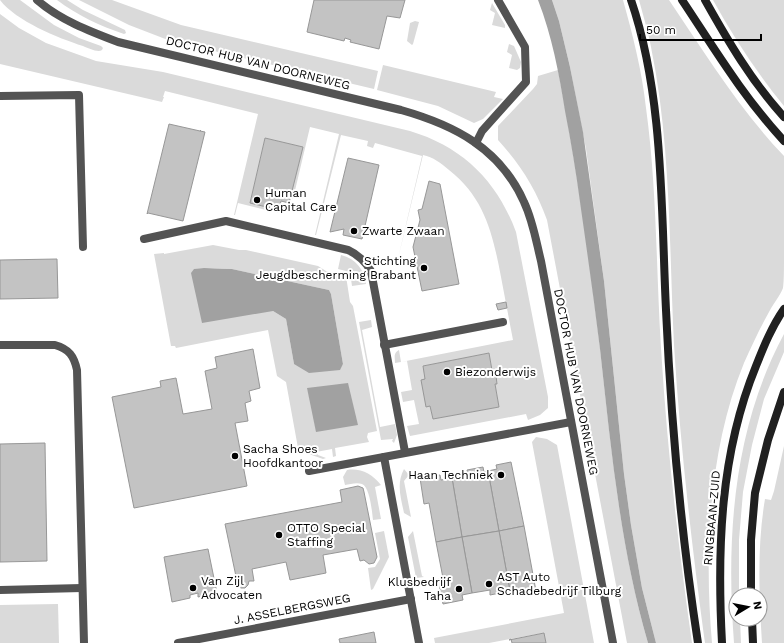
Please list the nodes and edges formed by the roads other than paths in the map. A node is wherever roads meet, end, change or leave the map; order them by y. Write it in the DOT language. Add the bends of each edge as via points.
graph roads {
  1 [pos="36,0"];
  2 [pos="498,0"];
  3 [pos="631,0"];
  4 [pos="682,0"];
  5 [pos="705,0"];
  6 [pos="0,96"];
  7 [pos="784,117"];
  8 [pos="784,141"];
  9 [pos="476,143"];
  10 [pos="144,239"];
  11 [pos="83,247"];
  12 [pos="784,309"];
  13 [pos="503,322"];
  14 [pos="0,345"];
  15 [pos="384,345"];
  16 [pos="784,392"];
  17 [pos="571,422"];
  18 [pos="405,452"];
  19 [pos="384,457"];
  20 [pos="310,471"];
  21 [pos="751,587"];
  22 [pos="82,588"];
  23 [pos="0,590"];
  24 [pos="411,599"];
  25 [pos="752,627"];
  26 [pos="84,643"];
  27 [pos="178,643"];
  28 [pos="419,643"];
  29 [pos="613,643"];
  30 [pos="698,643"];
  31 [pos="722,643"];
  32 [pos="753,643"];
  1 -- 9 [label="street, DOCTOR HUB VAN DOORNEWEG" via="48,10 79,27 118,42 419,115 448,126"];
  2 -- 9 [label="street" via="525,47 526,82 482,131"];
  3 -- 30 [label="main road" via="642,40 656,130 678,487"];
  4 -- 8 [label="main road" via="738,84"];
  5 -- 7 [label="main road" via="750,74"];
  6 -- 11 [label="street" via="79,95"];
  9 -- 17 [label="street, DOCTOR HUB VAN DOORNEWEG" via="496,160 516,188 532,224"];
  10 -- 15 [label="street" via="226,221 358,254 371,271"];
  12 -- 31 [label="main road, RINGBAAN-ZUID" via="748,384 736,425 724,486 720,550"];
  13 -- 15 [label="street"];
  14 -- 22 [label="street" via="54,345 62,347 74,359 77,370"];
  15 -- 18 [label="street"];
  16 -- 21 [label="main road" via="768,440 755,493"];
  17 -- 18 [label="street"];
  17 -- 29 [label="street, DOCTOR HUB VAN DOORNEWEG"];
  18 -- 19 [label="street"];
  19 -- 20 [label="street"];
  19 -- 24 [label="street"];
  22 -- 23 [label="street"];
  22 -- 26 [label="street"];
  24 -- 27 [label="street, J. ASSELBERGSWEG"];
  24 -- 28 [label="street"];
  25 -- 32 [label="main road"];
}
